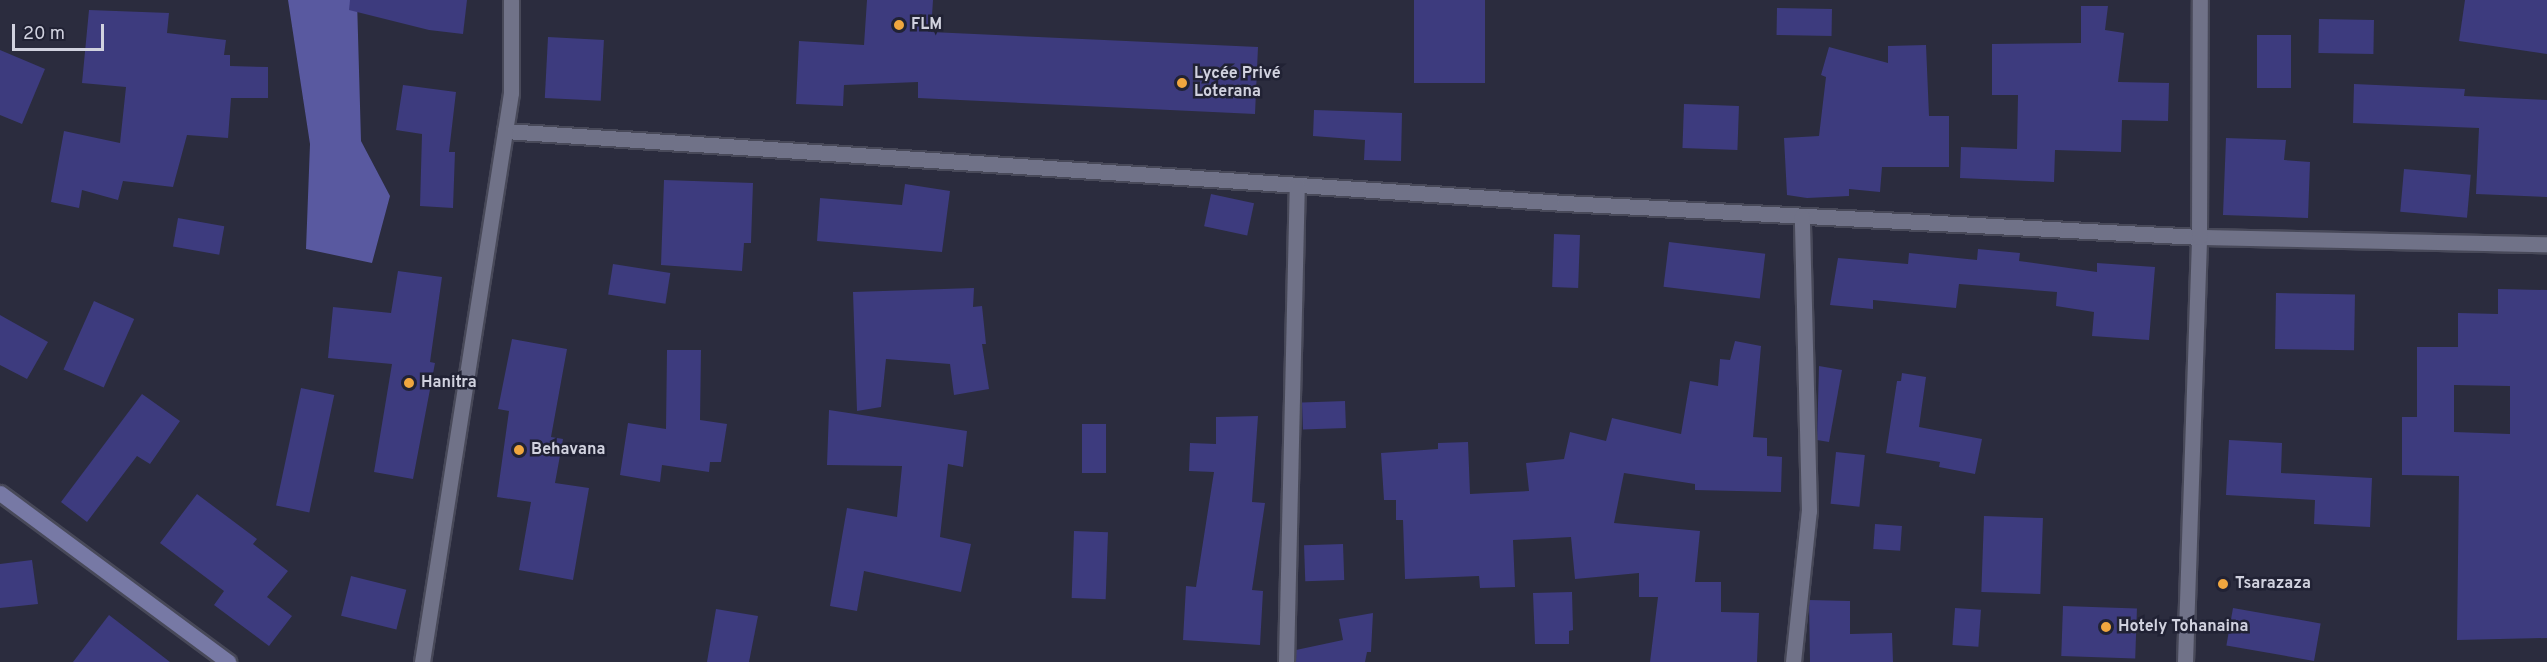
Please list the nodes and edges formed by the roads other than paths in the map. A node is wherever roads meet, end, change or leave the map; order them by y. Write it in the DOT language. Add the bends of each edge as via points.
graph roads {
  1 [pos="511,0"];
  2 [pos="2200,0"];
  3 [pos="505,131"];
  4 [pos="1297,185"];
  5 [pos="1802,216"];
  6 [pos="2199,237"];
  7 [pos="2547,244"];
  8 [pos="0,493"];
  9 [pos="228,662"];
  10 [pos="422,662"];
  11 [pos="1286,662"];
  12 [pos="1793,662"];
  13 [pos="2185,662"];
  1 -- 3 [label="street" via="511,93"];
  2 -- 6 [label="street"];
  3 -- 4 [label="street"];
  3 -- 10 [label="street"];
  4 -- 5 [label="street"];
  4 -- 11 [label="street"];
  5 -- 6 [label="street"];
  5 -- 12 [label="street" via="1809,511"];
  6 -- 7 [label="street"];
  6 -- 13 [label="street"];
  8 -- 9 [label="main road"];
}
